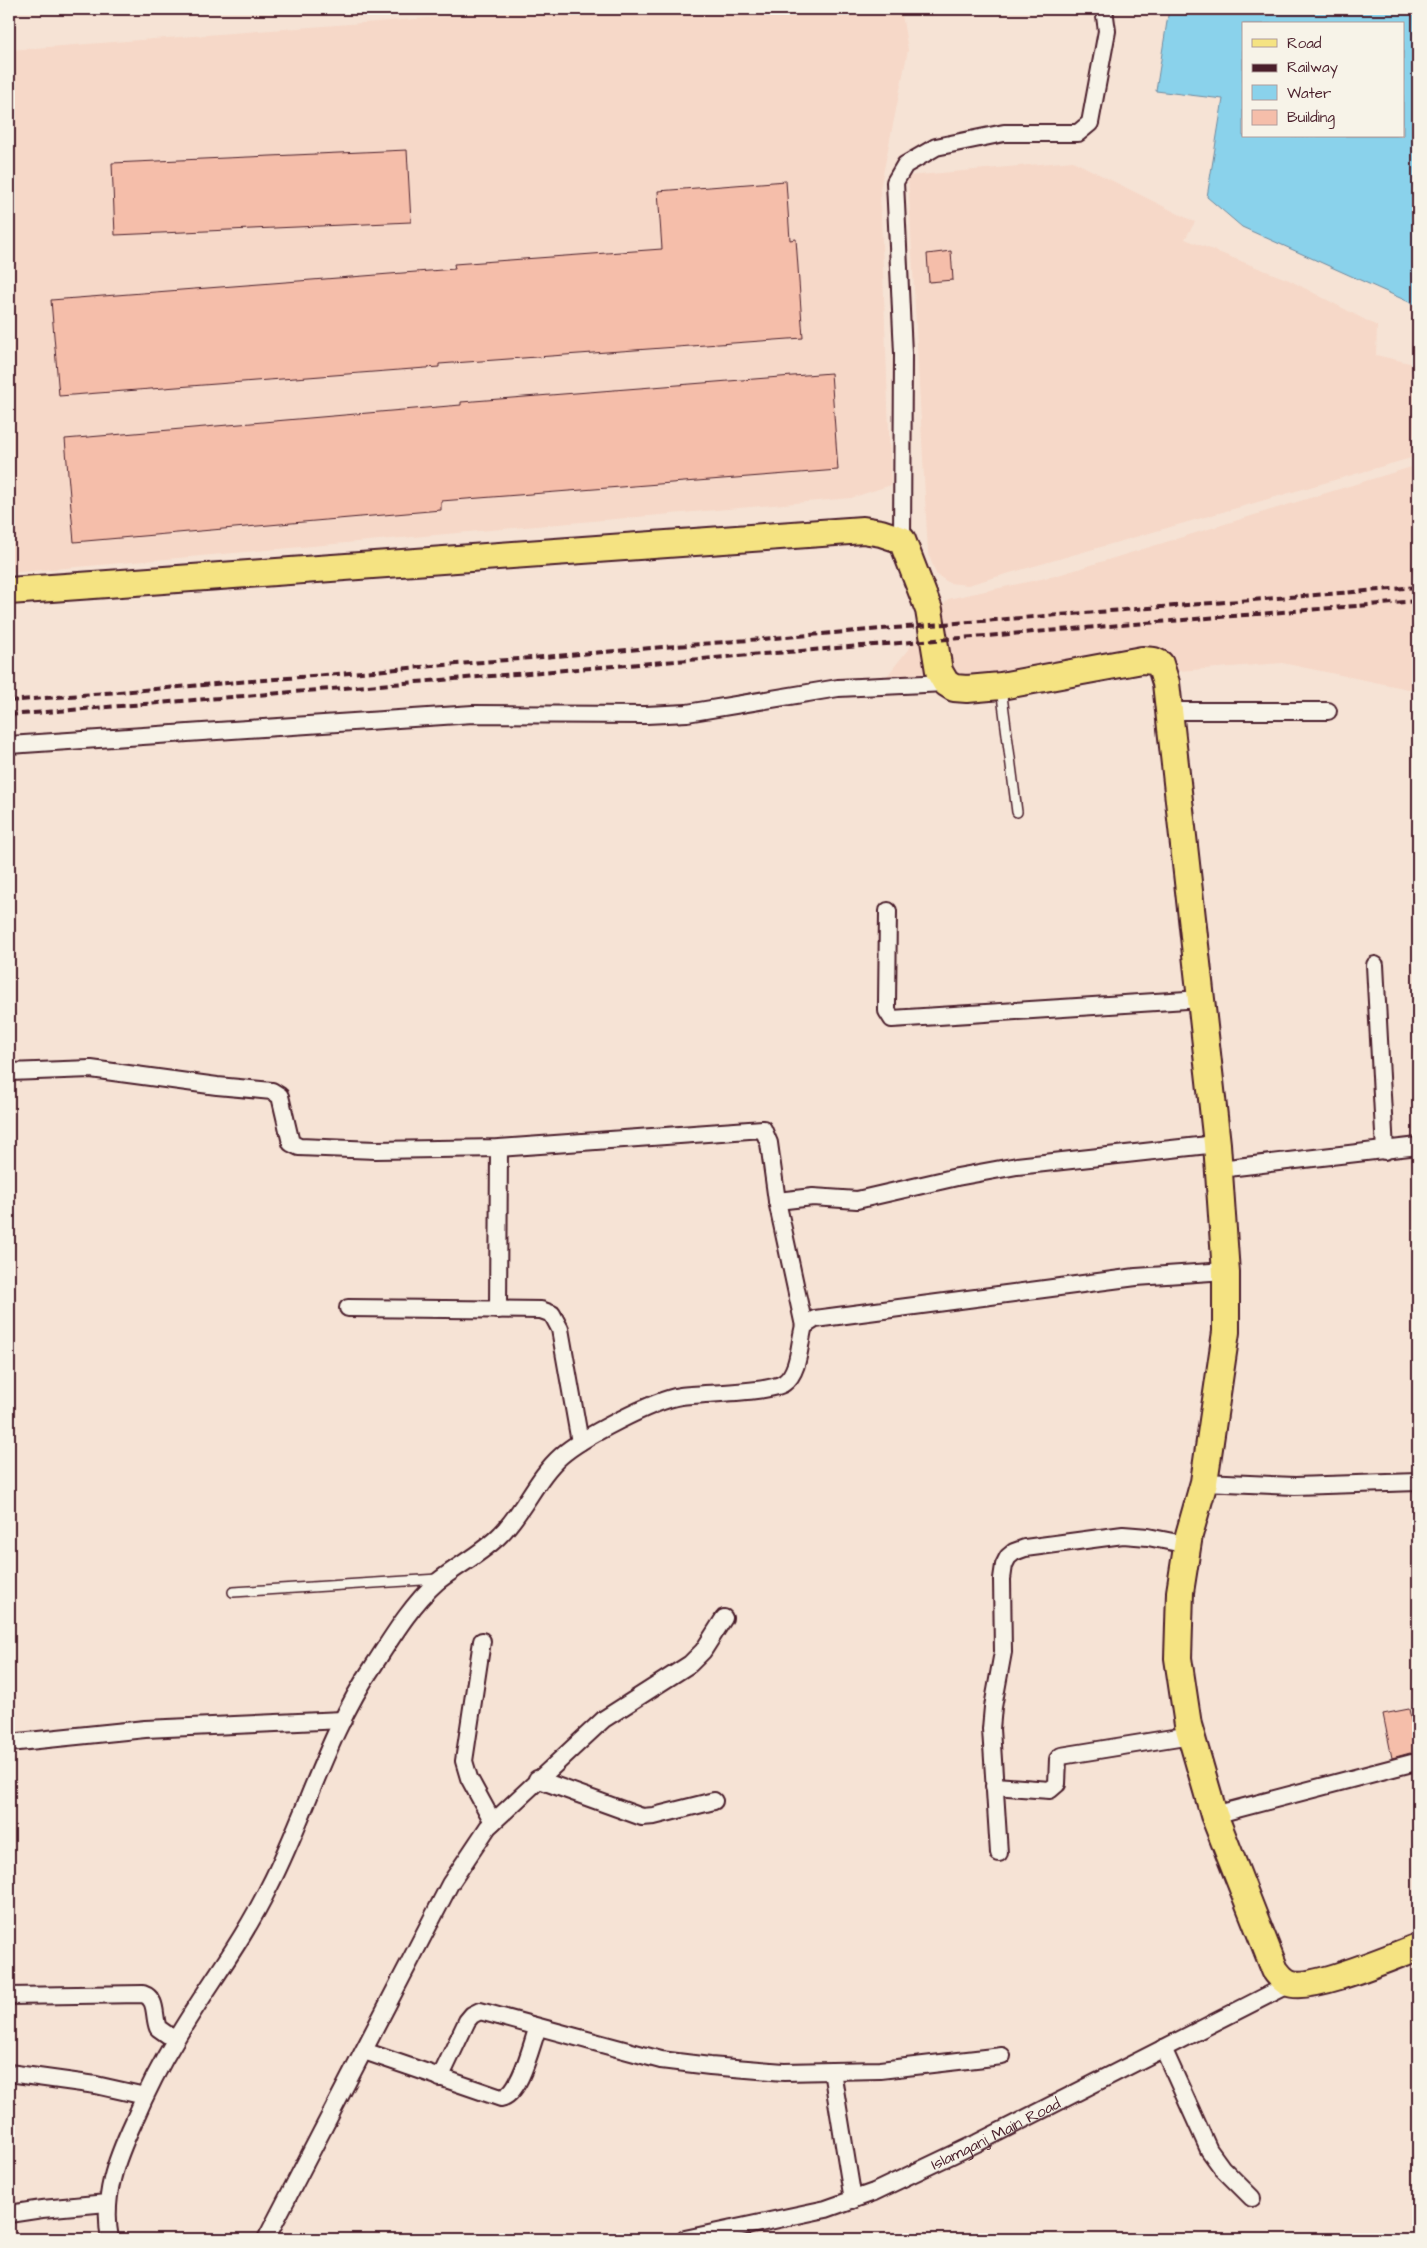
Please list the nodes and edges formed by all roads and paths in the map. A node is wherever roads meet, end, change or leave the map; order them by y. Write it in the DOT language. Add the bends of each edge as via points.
graph roads {
  1 [pos="1104,9"];
  2 [pos="902,540"];
  3 [pos="9,591"];
  4 [pos="946,683"];
  5 [pos="1001,686"];
  6 [pos="1170,711"];
  7 [pos="1328,711"];
  8 [pos="9,744"];
  9 [pos="1017,812"];
  10 [pos="888,911"];
  11 [pos="1375,965"];
  12 [pos="1202,999"];
  13 [pos="9,1072"];
  14 [pos="1418,1146"];
  15 [pos="499,1148"];
  16 [pos="1385,1151"];
  17 [pos="1218,1156"];
  18 [pos="777,1201"];
  19 [pos="1226,1270"];
  20 [pos="348,1308"];
  21 [pos="498,1310"];
  22 [pos="804,1326"];
  23 [pos="580,1442"];
  24 [pos="1204,1482"];
  25 [pos="1418,1482"];
  26 [pos="1188,1545"];
  27 [pos="441,1579"];
  28 [pos="233,1592"];
  29 [pos="724,1618"];
  30 [pos="482,1642"];
  31 [pos="342,1720"];
  32 [pos="1191,1735"];
  33 [pos="9,1743"];
  34 [pos="1412,1763"];
  35 [pos="537,1779"];
  36 [pos="994,1786"];
  37 [pos="714,1801"];
  38 [pos="1214,1815"];
  39 [pos="493,1822"];
  40 [pos="999,1853"];
  41 [pos="1418,1947"];
  42 [pos="1290,1984"];
  43 [pos="9,1996"];
  44 [pos="538,2027"];
  45 [pos="175,2040"];
  46 [pos="1163,2048"];
  47 [pos="364,2051"];
  48 [pos="1002,2056"];
  49 [pos="832,2071"];
  50 [pos="9,2073"];
  51 [pos="440,2078"];
  52 [pos="145,2096"];
  53 [pos="1252,2198"];
  54 [pos="853,2200"];
  55 [pos="107,2203"];
  56 [pos="9,2214"];
  57 [pos="110,2239"];
  58 [pos="266,2239"];
  59 [pos="684,2239"];
  1 -- 2 [label="street" via="1107,31 1090,123 1078,133 1004,133 936,148 905,165 895,182 903,353"];
  2 -- 3 [label="main road" via="863,530"];
  2 -- 4 [label="main road" via="929,610 939,671"];
  4 -- 5 [label="main road" via="966,689"];
  4 -- 8 [label="street" via="838,688 687,713 473,714"];
  5 -- 6 [label="main road" via="1142,660 1154,661 1164,672"];
  5 -- 9 [label="lane"];
  6 -- 7 [label="street"];
  6 -- 12 [label="main road"];
  10 -- 12 [label="street" via="887,1011 892,1019"];
  11 -- 16 [label="street"];
  12 -- 17 [label="main road"];
  13 -- 15 [label="street" via="91,1069 272,1090 280,1096 289,1139 294,1146 376,1150"];
  14 -- 16 [label="street"];
  15 -- 18 [label="street" via="763,1129 770,1143"];
  15 -- 21 [label="street"];
  16 -- 17 [label="street"];
  17 -- 18 [label="street" via="1017,1166 857,1200 814,1197"];
  17 -- 19 [label="main road"];
  18 -- 22 [label="street"];
  19 -- 22 [label="street" via="1136,1277 823,1317 808,1321"];
  19 -- 24 [label="main road" via="1226,1332"];
  20 -- 21 [label="street"];
  21 -- 23 [label="street" via="541,1310 556,1319"];
  22 -- 23 [label="street" via="794,1371 785,1382 767,1388 677,1397"];
  23 -- 27 [label="street" via="550,1467 501,1535"];
  24 -- 25 [label="street" via="1295,1486"];
  24 -- 26 [label="main road"];
  26 -- 32 [label="main road" via="1180,1592 1178,1658"];
  26 -- 36 [label="street" via="1123,1535 1025,1548 1008,1558 1002,1579 1003,1652 992,1714"];
  27 -- 28 [label="lane"];
  27 -- 31 [label="street" via="418,1603 372,1666"];
  29 -- 35 [label="street" via="690,1664 615,1710"];
  30 -- 39 [label="street" via="464,1761 469,1778"];
  31 -- 33 [label="street" via="145,1729"];
  31 -- 45 [label="street" via="255,1915"];
  32 -- 36 [label="street" via="1061,1756 1058,1759 1057,1784 1050,1790"];
  32 -- 38 [label="main road"];
  34 -- 38 [label="street"];
  35 -- 37 [label="street" via="642,1816"];
  35 -- 39 [label="street"];
  36 -- 40 [label="street"];
  38 -- 42 [label="main road" via="1275,1970"];
  39 -- 47 [label="street" via="450,1884"];
  41 -- 42 [label="main road" via="1319,1982"];
  42 -- 46 [label="street, Islamganj Main Road"];
  43 -- 45 [label="street" via="148,1995 153,2001 158,2028"];
  44 -- 49 [label="street" via="661,2060 784,2072"];
  44 -- 51 [label="street" via="476,2012 468,2021"];
  44 -- 51 [label="street" via="518,2083 506,2097 496,2097"];
  45 -- 52 [label="street"];
  46 -- 53 [label="street" via="1209,2150"];
  46 -- 54 [label="street, Islamganj Main Road" via="977,2143"];
  47 -- 51 [label="street"];
  47 -- 58 [label="street"];
  48 -- 49 [label="street" via="880,2070"];
  49 -- 54 [label="street"];
  50 -- 52 [label="street" via="96,2085"];
  52 -- 55 [label="street" via="115,2163"];
  54 -- 59 [label="street, Islamganj Main Road" via="817,2212"];
  55 -- 56 [label="street"];
  55 -- 57 [label="street"];
}
